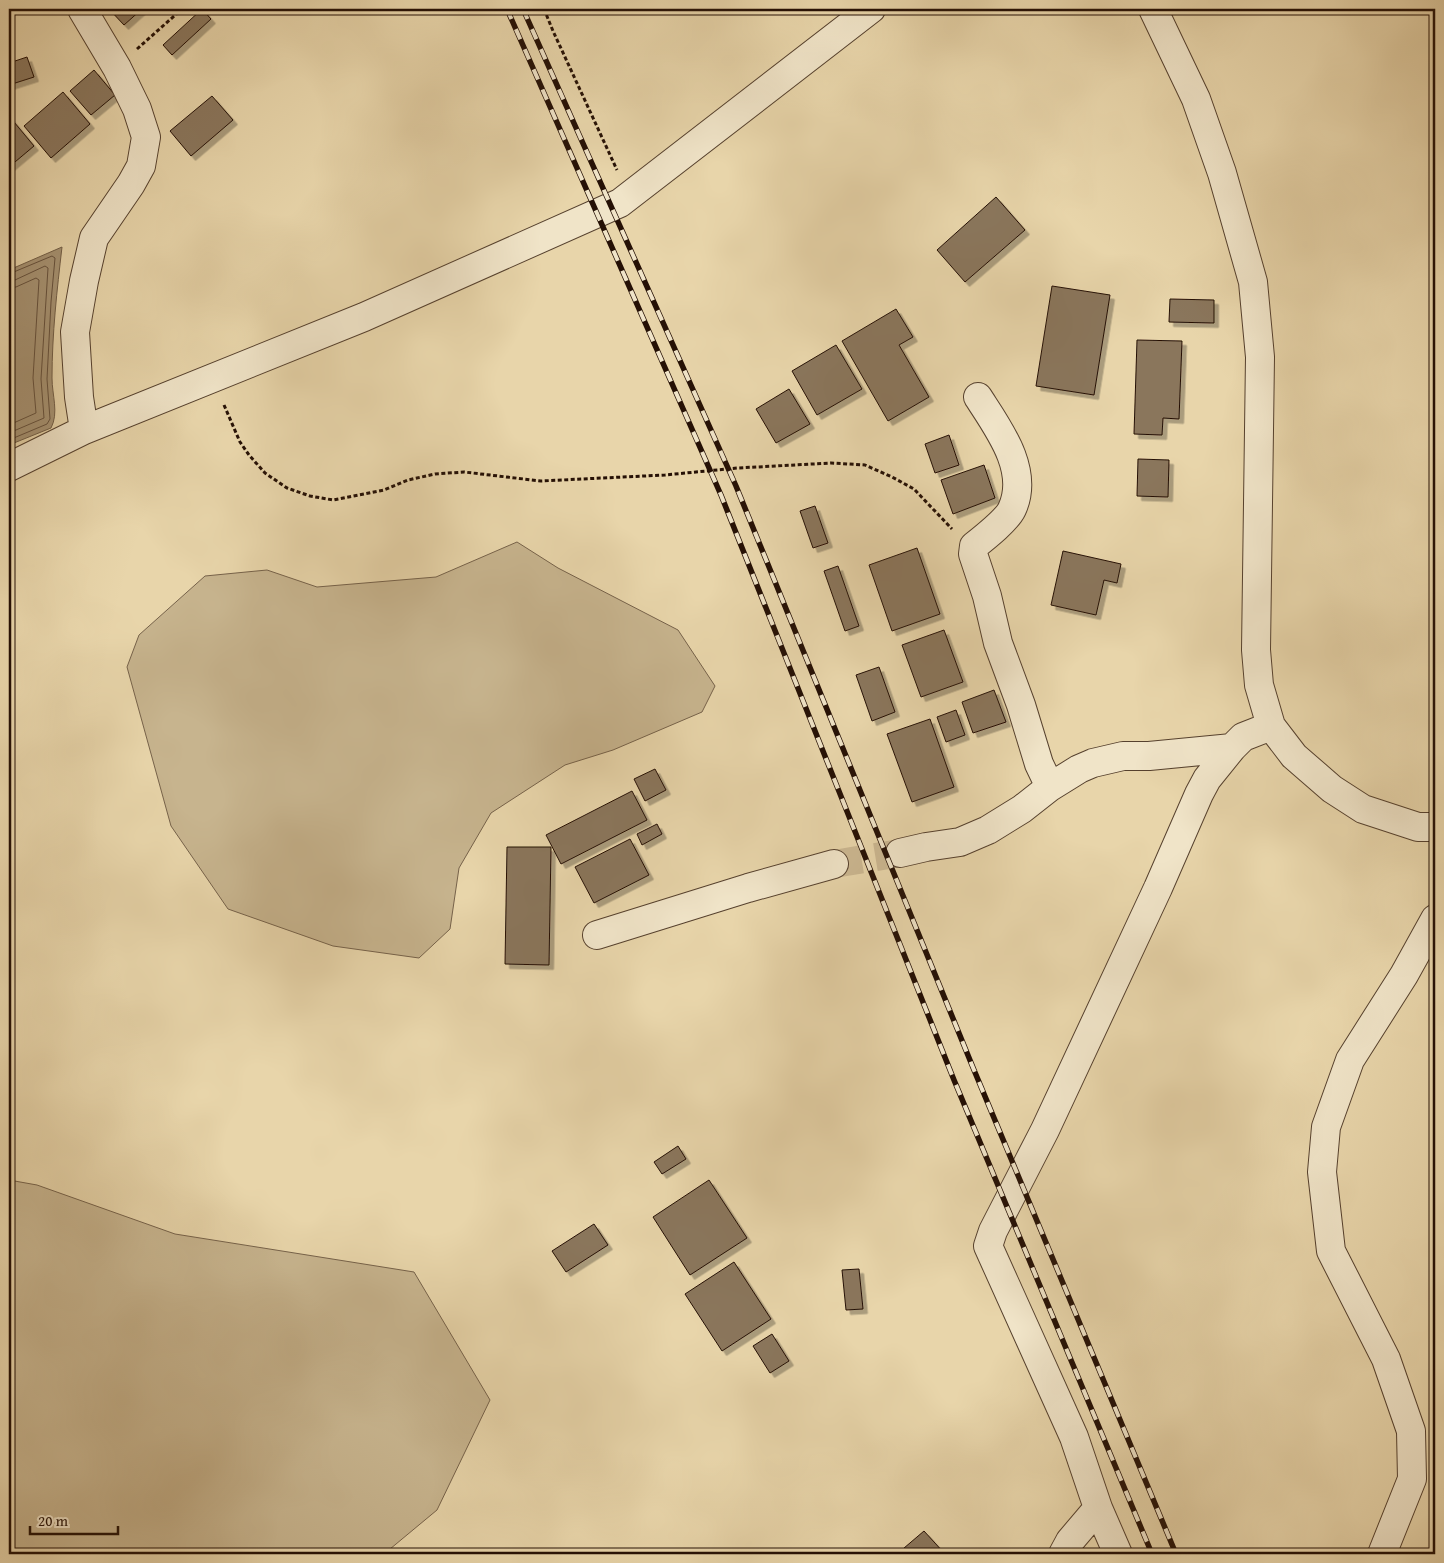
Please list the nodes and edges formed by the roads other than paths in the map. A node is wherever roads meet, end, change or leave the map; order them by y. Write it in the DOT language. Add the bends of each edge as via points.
graph roads {
  1 [pos="82,9"];
  2 [pos="871,9"];
  3 [pos="1153,9"];
  4 [pos="978,396"];
  5 [pos="84,430"];
  6 [pos="9,467"];
  7 [pos="1271,726"];
  8 [pos="1232,748"];
  9 [pos="1050,787"];
  10 [pos="1435,827"];
  11 [pos="900,853"];
  12 [pos="834,864"];
  13 [pos="1435,919"];
  14 [pos="597,936"];
  15 [pos="1098,1508"];
  16 [pos="1063,1554"];
  17 [pos="1118,1554"];
  18 [pos="1382,1554"];
  1 -- 5 [label="street" via="117,68 146,137 141,166 94,238 84,281 75,332"];
  2 -- 5 [label="street" via="620,203 364,317"];
  3 -- 7 [label="street" via="1196,99 1222,173 1252,282 1260,357 1256,650 1259,685"];
  4 -- 9 [label="street" via="1016,465 1017,491 1012,510 974,546 973,554 998,643"];
  5 -- 6 [label="street"];
  7 -- 8 [label="street" via="1243,737"];
  7 -- 10 [label="street" via="1294,756 1332,790 1363,808 1418,827"];
  8 -- 9 [label="street" via="1123,756 1086,766"];
  8 -- 15 [label="street" via="1199,794 1158,888 988,1246 1074,1436"];
  9 -- 11 [label="street" via="1022,810 988,830 960,842"];
  12 -- 14 [label="street"];
  13 -- 18 [label="street" via="1350,1060 1326,1127 1322,1172 1331,1252 1386,1359 1411,1431 1412,1479"];
  15 -- 16 [label="street"];
  15 -- 17 [label="street"];
}
